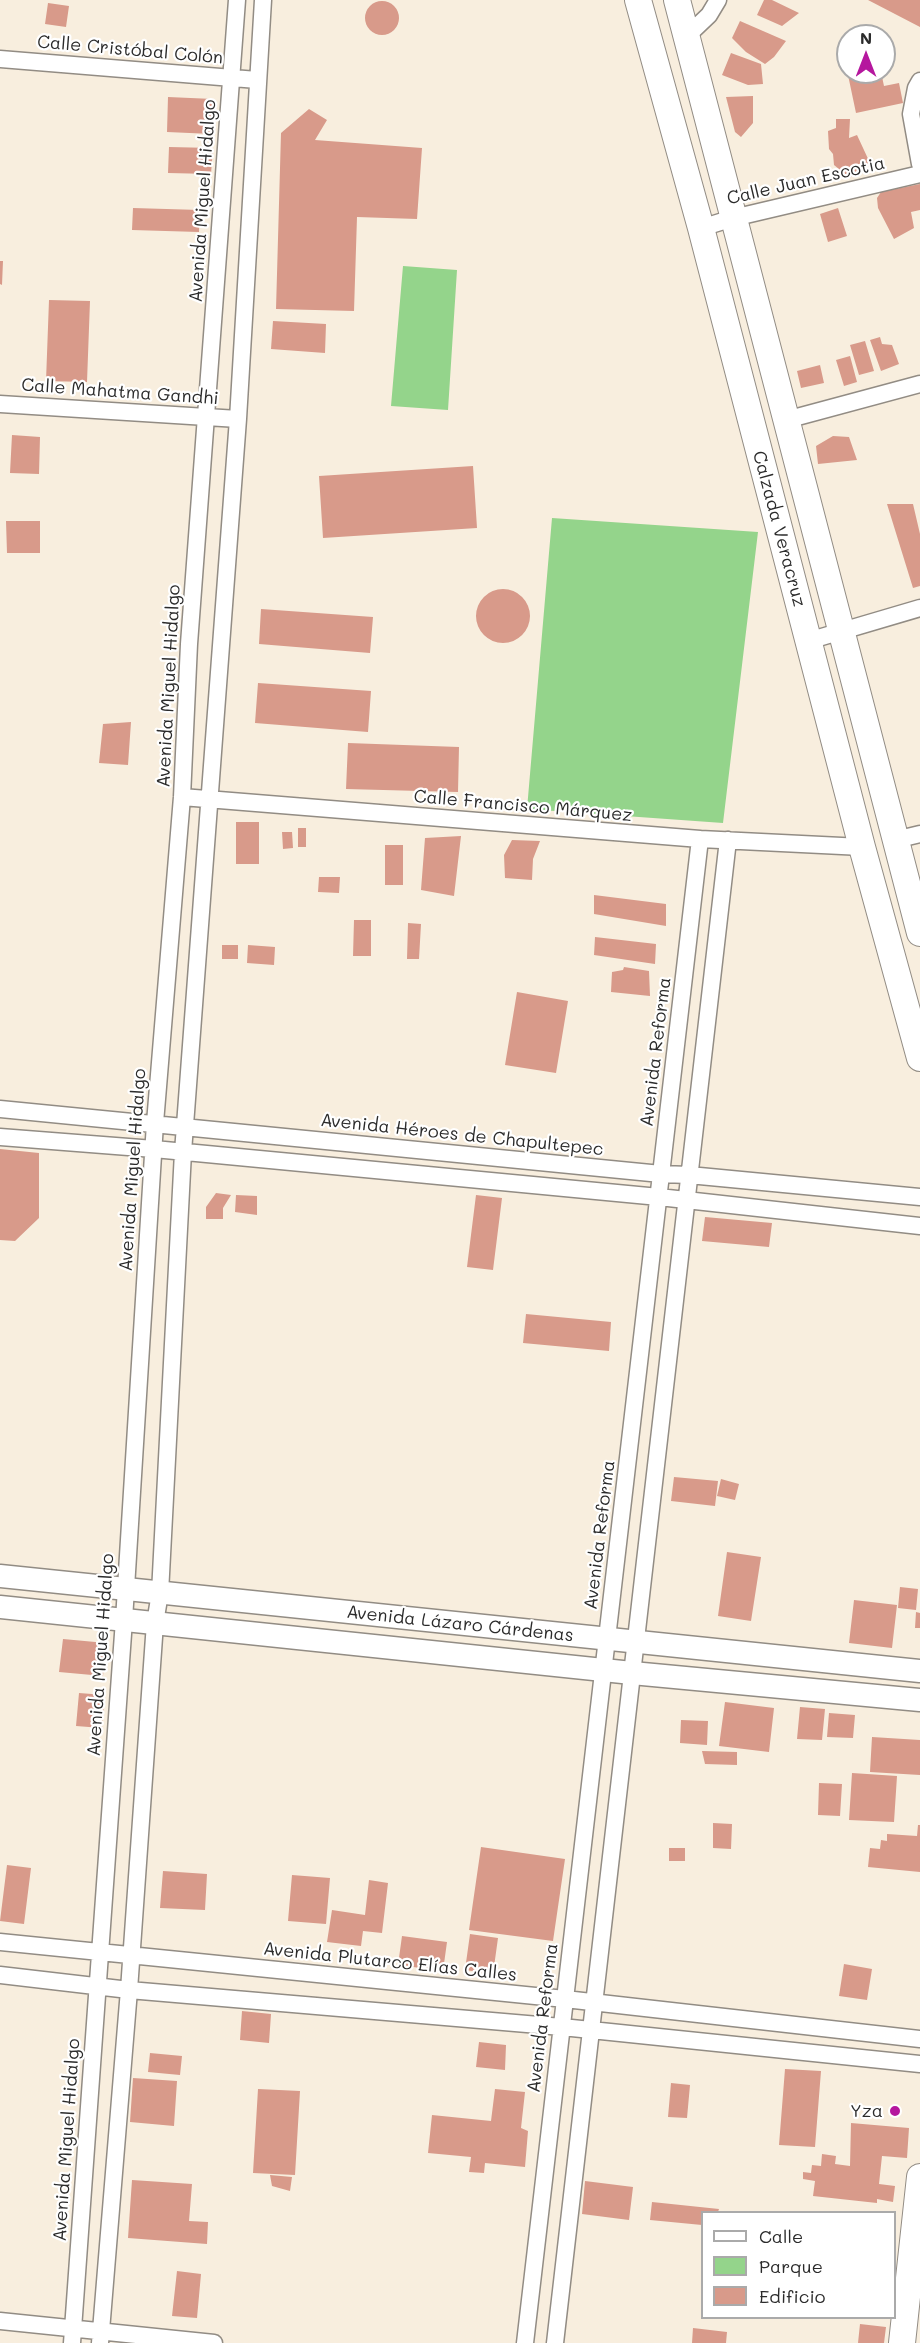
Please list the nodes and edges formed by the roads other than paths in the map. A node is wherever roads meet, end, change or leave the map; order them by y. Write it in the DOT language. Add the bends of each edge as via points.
graph roads {
  1 [pos="237,0"];
  2 [pos="263,0"];
  3 [pos="638,0"];
  4 [pos="677,0"];
  5 [pos="718,0"];
  6 [pos="688,35"];
  7 [pos="0,59"];
  8 [pos="232,78"];
  9 [pos="257,80"];
  10 [pos="920,81"];
  11 [pos="920,164"];
  12 [pos="920,174"];
  13 [pos="733,218"];
  14 [pos="700,228"];
  15 [pos="920,384"];
  16 [pos="0,404"];
  17 [pos="207,417"];
  18 [pos="238,419"];
  19 [pos="786,420"];
  20 [pos="920,608"];
  21 [pos="842,631"];
  22 [pos="808,641"];
  23 [pos="182,797"];
  24 [pos="210,800"];
  25 [pos="920,834"];
  26 [pos="700,839"];
  27 [pos="728,840"];
  28 [pos="895,840"];
  29 [pos="862,847"];
  30 [pos="920,933"];
  31 [pos="920,1058"];
  32 [pos="0,1110"];
  33 [pos="155,1123"];
  34 [pos="185,1128"];
  35 [pos="0,1137"];
  36 [pos="154,1149"];
  37 [pos="183,1152"];
  38 [pos="661,1174"];
  39 [pos="689,1175"];
  40 [pos="658,1197"];
  41 [pos="920,1197"];
  42 [pos="686,1202"];
  43 [pos="920,1226"];
  44 [pos="0,1576"];
  45 [pos="125,1589"];
  46 [pos="160,1593"];
  47 [pos="0,1607"];
  48 [pos="124,1620"];
  49 [pos="155,1623"];
  50 [pos="607,1639"];
  51 [pos="636,1642"];
  52 [pos="603,1670"];
  53 [pos="920,1671"];
  54 [pos="632,1673"];
  55 [pos="920,1700"];
  56 [pos="0,1942"];
  57 [pos="99,1951"];
  58 [pos="131,1956"];
  59 [pos="0,1975"];
  60 [pos="98,1986"];
  61 [pos="129,1990"];
  62 [pos="565,1998"];
  63 [pos="594,2002"];
  64 [pos="562,2027"];
  65 [pos="591,2031"];
  66 [pos="920,2039"];
  67 [pos="920,2064"];
  68 [pos="87,2133"];
  69 [pos="117,2135"];
  70 [pos="920,2177"];
  71 [pos="0,2321"];
  72 [pos="72,2336"];
  73 [pos="100,2337"];
  74 [pos="214,2343"];
  75 [pos="525,2343"];
  76 [pos="555,2343"];
  77 [pos="903,2343"];
  1 -- 8 [label="street, Avenida Miguel Hidalgo"];
  2 -- 9 [label="street"];
  3 -- 14 [label="main road, Calzada Veracruz"];
  4 -- 6 [label="main road, Calzada Veracruz"];
  5 -- 6 [label="street"];
  6 -- 13 [label="main road, Calzada Veracruz"];
  7 -- 8 [label="street, Calle Cristóbal Colón"];
  8 -- 9 [label="street, Calle Cristóbal Colón"];
  8 -- 17 [label="street, Avenida Miguel Hidalgo"];
  9 -- 18 [label="street"];
  10 -- 11 [label="street" via="911,114"];
  12 -- 13 [label="street, Calle Juan Escotia"];
  13 -- 14 [label="street, Calle Juan Escotia"];
  13 -- 19 [label="main road, Calzada Veracruz"];
  14 -- 22 [label="main road, Calzada Veracruz"];
  15 -- 19 [label="street"];
  16 -- 17 [label="street, Calle Mahatma Gandhi"];
  17 -- 18 [label="street, Calle Mahatma Gandhi"];
  17 -- 23 [label="street, Avenida Miguel Hidalgo" via="189,644"];
  18 -- 24 [label="street"];
  19 -- 21 [label="main road, Calzada Veracruz"];
  20 -- 21 [label="street"];
  21 -- 22 [label="street"];
  21 -- 28 [label="main road, Calzada Veracruz"];
  22 -- 29 [label="main road, Calzada Veracruz"];
  23 -- 24 [label="street, Calle Francisco Márquez"];
  23 -- 33 [label="street, Avenida Miguel Hidalgo"];
  24 -- 26 [label="street, Calle Francisco Márquez"];
  24 -- 34 [label="street"];
  25 -- 28 [label="street"];
  26 -- 27 [label="street, Calle Francisco Márquez"];
  26 -- 38 [label="street, Avenida Reforma"];
  27 -- 29 [label="street, Calle Francisco Márquez"];
  27 -- 39 [label="street"];
  28 -- 30 [label="main road, Calzada Veracruz"];
  29 -- 31 [label="main road, Calzada Veracruz"];
  32 -- 33 [label="street, Avenida Héroes de Chapultepec"];
  33 -- 34 [label="street, Avenida Héroes de Chapultepec"];
  33 -- 36 [label="street, Avenida Miguel Hidalgo"];
  34 -- 37 [label="street"];
  34 -- 38 [label="street, Avenida Héroes de Chapultepec"];
  35 -- 36 [label="street"];
  36 -- 37 [label="street"];
  36 -- 45 [label="street, Avenida Miguel Hidalgo"];
  37 -- 40 [label="street"];
  37 -- 46 [label="street"];
  38 -- 39 [label="street, Avenida Héroes de Chapultepec"];
  38 -- 40 [label="street, Avenida Reforma"];
  39 -- 41 [label="street, Avenida Héroes de Chapultepec"];
  39 -- 42 [label="street"];
  40 -- 42 [label="street"];
  40 -- 50 [label="street, Avenida Reforma"];
  42 -- 43 [label="street"];
  42 -- 51 [label="street"];
  44 -- 45 [label="main road, Avenida Lázaro Cárdenas"];
  45 -- 46 [label="main road, Avenida Lázaro Cárdenas"];
  45 -- 48 [label="street, Avenida Miguel Hidalgo"];
  46 -- 49 [label="street"];
  46 -- 50 [label="main road, Avenida Lázaro Cárdenas"];
  47 -- 48 [label="main road, Avenida Lázaro Cárdenas"];
  48 -- 49 [label="main road, Avenida Lázaro Cárdenas"];
  48 -- 57 [label="street, Avenida Miguel Hidalgo"];
  49 -- 52 [label="main road, Avenida Lázaro Cárdenas"];
  49 -- 58 [label="street"];
  50 -- 51 [label="main road, Avenida Lázaro Cárdenas"];
  50 -- 52 [label="street, Avenida Reforma"];
  51 -- 53 [label="main road, Avenida Lázaro Cárdenas"];
  51 -- 54 [label="street"];
  52 -- 54 [label="main road, Avenida Lázaro Cárdenas"];
  52 -- 62 [label="street, Avenida Reforma"];
  54 -- 55 [label="main road, Avenida Lázaro Cárdenas"];
  54 -- 63 [label="street"];
  56 -- 57 [label="street, Avenida Plutarco Elías Calles"];
  57 -- 58 [label="street, Avenida Plutarco Elías Calles"];
  57 -- 60 [label="street, Avenida Miguel Hidalgo"];
  58 -- 61 [label="street"];
  58 -- 62 [label="street, Avenida Plutarco Elías Calles"];
  59 -- 60 [label="street"];
  60 -- 61 [label="street"];
  60 -- 68 [label="street, Avenida Miguel Hidalgo"];
  61 -- 64 [label="street"];
  61 -- 69 [label="street"];
  62 -- 63 [label="street, Avenida Plutarco Elías Calles"];
  62 -- 64 [label="street, Avenida Reforma"];
  63 -- 65 [label="street"];
  63 -- 66 [label="street, Avenida Plutarco Elías Calles"];
  64 -- 65 [label="street"];
  64 -- 75 [label="street, Avenida Reforma"];
  65 -- 67 [label="street"];
  65 -- 76 [label="street"];
  68 -- 69 [label="street"];
  68 -- 72 [label="street, Avenida Miguel Hidalgo"];
  69 -- 73 [label="street"];
  70 -- 77 [label="main road"];
  71 -- 72 [label="street"];
  72 -- 73 [label="street"];
  73 -- 74 [label="street"];
}
